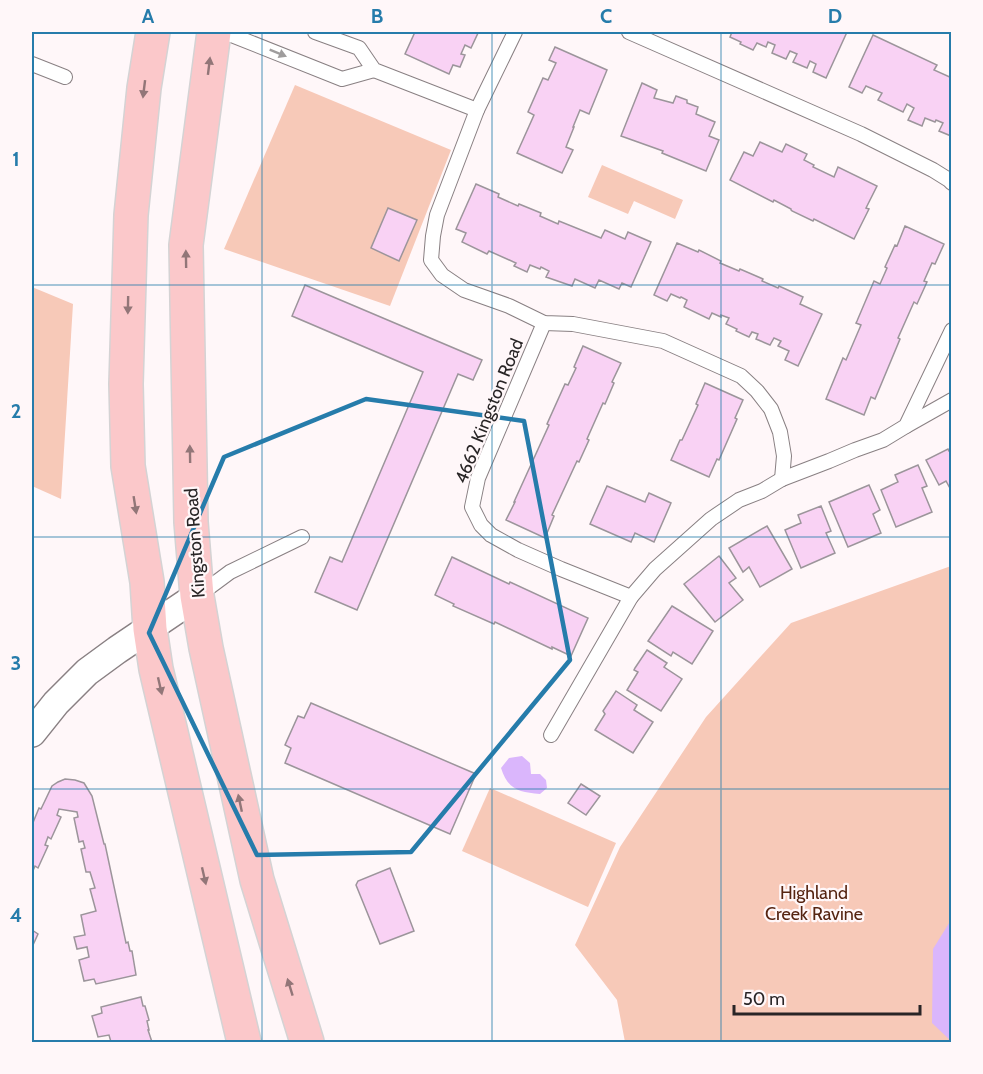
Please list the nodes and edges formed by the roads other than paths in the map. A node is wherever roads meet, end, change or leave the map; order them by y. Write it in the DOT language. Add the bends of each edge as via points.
graph roads {
  1 [pos="153,32"];
  2 [pos="214,32"];
  3 [pos="224,32"];
  4 [pos="315,32"];
  5 [pos="515,32"];
  6 [pos="629,32"];
  7 [pos="32,64"];
  8 [pos="374,70"];
  9 [pos="64,77"];
  10 [pos="477,110"];
  11 [pos="951,183"];
  12 [pos="544,323"];
  13 [pos="951,330"];
  14 [pos="951,400"];
  15 [pos="906,426"];
  16 [pos="782,479"];
  17 [pos="302,537"];
  18 [pos="197,596"];
  19 [pos="631,597"];
  20 [pos="150,628"];
  21 [pos="32,733"];
  22 [pos="551,735"];
  23 [pos="244,1042"];
  24 [pos="307,1042"];
  1 -- 20 [label="main road, one-way" via="131,215 126,384 128,466 147,582"];
  18 -- 2 [label="main road, Kingston Road, one-way" via="191,522 186,245"];
  3 -- 8 [label="lane, one-way" via="342,79"];
  4 -- 8 [label="lane" via="359,48"];
  5 -- 10 [label="lane, 4662 Kingston Road"];
  6 -- 11 [label="lane" via="861,135"];
  7 -- 9 [label="lane"];
  8 -- 10 [label="lane"];
  10 -- 12 [label="lane, 4662 Kingston Road" via="437,215 431,260 442,275 464,290"];
  12 -- 16 [label="lane, 4662 Kingston Road" via="573,324 663,341 741,376 771,409 784,456"];
  12 -- 19 [label="lane, 4662 Kingston Road" via="478,478 472,507 480,525 491,535"];
  13 -- 15 [label="lane"];
  14 -- 15 [label="lane"];
  15 -- 16 [label="lane" via="883,440"];
  16 -- 19 [label="lane" via="711,519"];
  17 -- 18 [label="lane" via="230,572"];
  18 -- 20 [label="street"];
  24 -- 18 [label="main road, Kingston Road, one-way" via="257,880"];
  19 -- 22 [label="lane"];
  20 -- 21 [label="street" via="87,672"];
  20 -- 23 [label="main road, one-way" via="158,680"];
}
